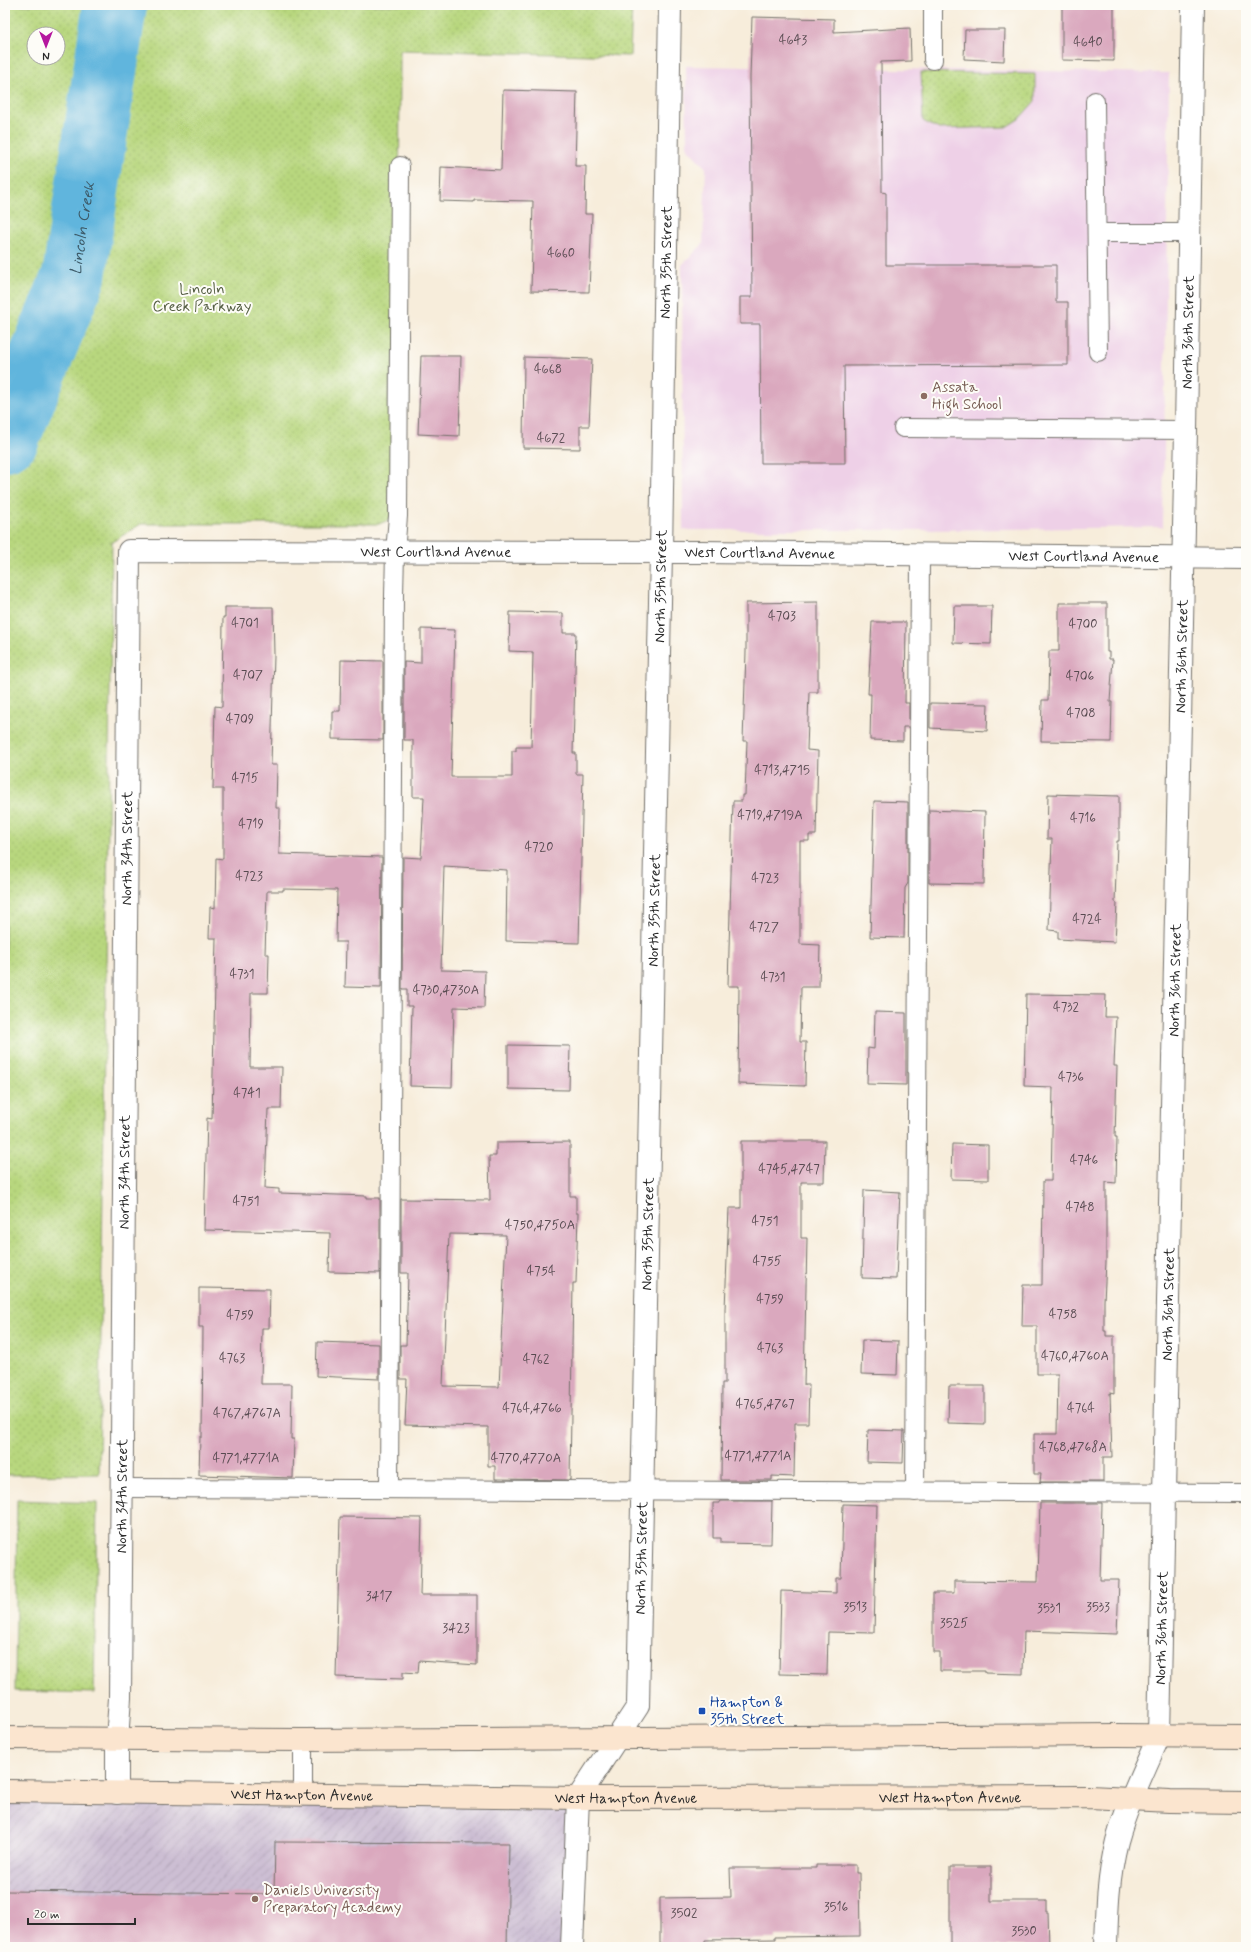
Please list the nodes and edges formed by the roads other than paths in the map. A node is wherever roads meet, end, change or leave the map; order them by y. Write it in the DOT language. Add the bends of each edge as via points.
graph roads {
  1 [pos="670,5"];
  2 [pos="933,5"];
  3 [pos="1193,5"];
  4 [pos="932,60"];
  5 [pos="1095,101"];
  6 [pos="400,166"];
  7 [pos="1097,233"];
  8 [pos="1189,233"];
  9 [pos="1098,352"];
  10 [pos="903,428"];
  11 [pos="1186,430"];
  12 [pos="129,551"];
  13 [pos="661,552"];
  14 [pos="395,553"];
  15 [pos="920,555"];
  16 [pos="1183,558"];
  17 [pos="1246,558"];
  18 [pos="121,1488"];
  19 [pos="389,1489"];
  20 [pos="644,1491"];
  21 [pos="915,1492"];
  22 [pos="1164,1493"];
  23 [pos="1246,1493"];
  24 [pos="1158,1736"];
  25 [pos="1246,1736"];
  26 [pos="5,1738"];
  27 [pos="617,1738"];
  28 [pos="117,1740"];
  29 [pos="303,1740"];
  30 [pos="5,1791"];
  31 [pos="117,1792"];
  32 [pos="303,1794"];
  33 [pos="578,1798"];
  34 [pos="1131,1799"];
  35 [pos="1246,1802"];
  36 [pos="572,1947"];
  37 [pos="1106,1947"];
  1 -- 13 [label="street, North 35th Street"];
  2 -- 4 [label="lane"];
  3 -- 8 [label="street, North 36th Street"];
  5 -- 7 [label="lane"];
  6 -- 14 [label="lane" via="398,516"];
  7 -- 8 [label="lane"];
  7 -- 9 [label="lane"];
  8 -- 11 [label="street, North 36th Street"];
  10 -- 11 [label="lane"];
  11 -- 16 [label="street, North 36th Street"];
  12 -- 14 [label="street, West Courtland Avenue"];
  12 -- 18 [label="street, North 34th Street"];
  13 -- 14 [label="street, West Courtland Avenue"];
  13 -- 15 [label="street, West Courtland Avenue"];
  13 -- 20 [label="street, North 35th Street"];
  14 -- 19 [label="lane"];
  15 -- 16 [label="street, West Courtland Avenue"];
  15 -- 21 [label="lane"];
  16 -- 17 [label="street, West Courtland Avenue"];
  16 -- 22 [label="street, North 36th Street"];
  18 -- 19 [label="lane"];
  18 -- 28 [label="street, North 34th Street" via="120,1698"];
  19 -- 20 [label="lane"];
  20 -- 21 [label="lane"];
  20 -- 27 [label="street, North 35th Street" via="638,1706"];
  21 -- 22 [label="lane"];
  22 -- 23 [label="lane"];
  22 -- 24 [label="street, North 36th Street"];
  24 -- 25 [label="main road"];
  24 -- 27 [label="main road" via="1116,1734"];
  24 -- 34 [label="street, North 36th Street"];
  26 -- 28 [label="main road"];
  27 -- 29 [label="main road"];
  27 -- 33 [label="street, North 35th Street"];
  28 -- 29 [label="main road"];
  28 -- 31 [label="street, North 34th Street"];
  29 -- 32 [label="lane"];
  30 -- 31 [label="main road, West Hampton Avenue"];
  31 -- 32 [label="main road, West Hampton Avenue"];
  32 -- 33 [label="main road, West Hampton Avenue"];
  33 -- 34 [label="main road, West Hampton Avenue"];
  33 -- 36 [label="street"];
  34 -- 35 [label="main road, West Hampton Avenue"];
  34 -- 37 [label="street, North 36th Street" via="1117,1841 1108,1893"];
}
